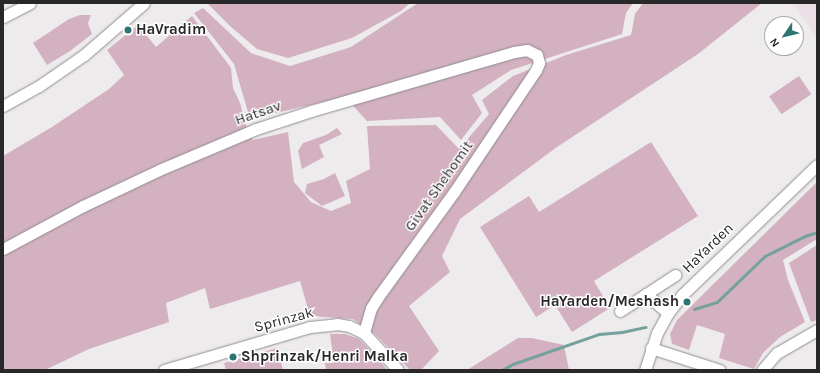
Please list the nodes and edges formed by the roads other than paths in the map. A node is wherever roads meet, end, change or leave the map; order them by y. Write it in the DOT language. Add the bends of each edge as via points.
graph roads {
  1 [pos="30,3"];
  2 [pos="144,3"];
  3 [pos="3,17"];
  4 [pos="538,55"];
  5 [pos="3,106"];
  6 [pos="817,165"];
  7 [pos="3,249"];
  8 [pos="675,276"];
  9 [pos="646,294"];
  10 [pos="620,310"];
  11 [pos="668,313"];
  12 [pos="817,330"];
  13 [pos="364,333"];
  14 [pos="651,348"];
  15 [pos="164,370"];
  16 [pos="398,370"];
  17 [pos="645,370"];
  18 [pos="720,370"];
  19 [pos="762,370"];
  1 -- 3 [label="street"];
  2 -- 5 [label="street" via="84,55 39,86"];
  4 -- 7 [label="street, Hatsav" via="527,50 514,52 256,129 83,206"];
  4 -- 13 [label="street, Givat Shehomit" via="539,63 536,70 454,192 378,296 371,308"];
  6 -- 11 [label="street, HaYarden" via="695,282"];
  8 -- 9 [label="street"];
  9 -- 10 [label="street"];
  9 -- 11 [label="street"];
  11 -- 14 [label="street, HaYarden"];
  12 -- 19 [label="street" via="777,353"];
  13 -- 15 [label="street, Sprinzak" via="349,326 324,324"];
  13 -- 16 [label="street, Sprinzak"];
  14 -- 17 [label="street, HaYarden"];
  14 -- 18 [label="street"];
}
